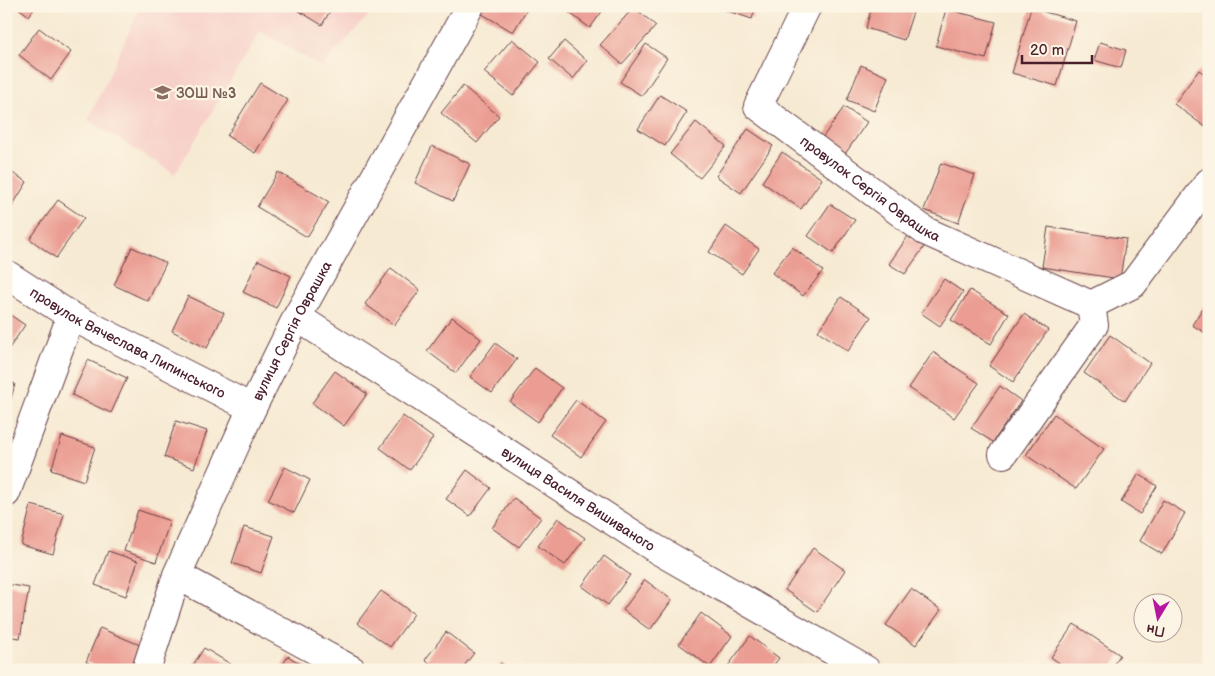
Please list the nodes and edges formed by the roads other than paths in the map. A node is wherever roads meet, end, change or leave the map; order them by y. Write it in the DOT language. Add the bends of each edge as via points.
graph roads {
  1 [pos="470,6"];
  2 [pos="807,6"];
  3 [pos="1209,182"];
  4 [pos="6,274"];
  5 [pos="1091,306"];
  6 [pos="71,316"];
  7 [pos="297,317"];
  8 [pos="252,408"];
  9 [pos="1003,454"];
  10 [pos="6,493"];
  11 [pos="177,575"];
  12 [pos="146,670"];
  13 [pos="352,670"];
  14 [pos="866,670"];
  1 -- 7 [label="street, вулиця Сергія Оврашка"];
  2 -- 5 [label="street, провулок Сергія Оврашка" via="758,106 925,231"];
  3 -- 5 [label="street" via="1133,284"];
  4 -- 6 [label="street, провулок Вячеслава Липинського"];
  5 -- 9 [label="street" via="1094,325"];
  6 -- 8 [label="street, провулок Вячеслава Липинського"];
  6 -- 10 [label="street"];
  7 -- 8 [label="street, вулиця Сергія Оврашка"];
  7 -- 14 [label="street, вулиця Василя Вишиваного" via="656,550"];
  8 -- 11 [label="street, вулиця Сергія Оврашка"];
  11 -- 12 [label="street, вулиця Сергія Оврашка"];
  11 -- 13 [label="street"];
}
